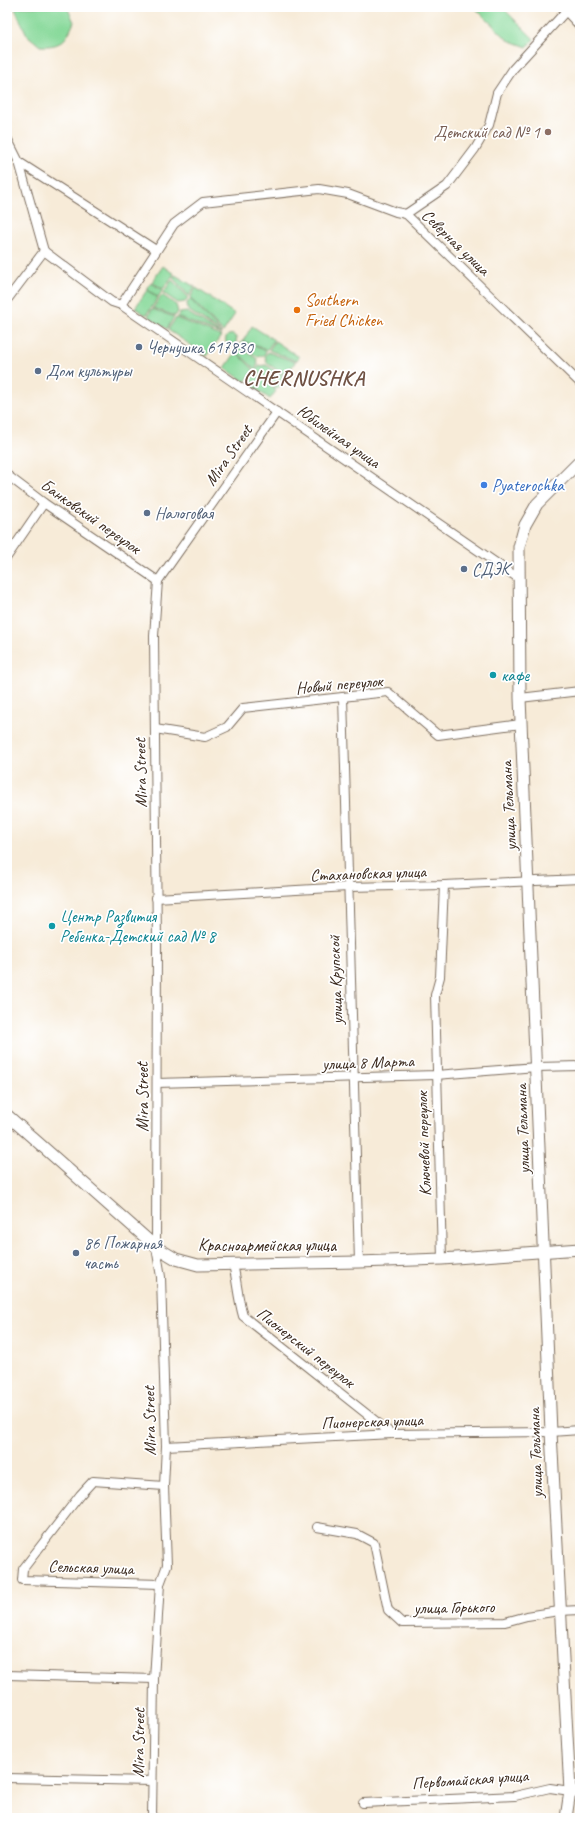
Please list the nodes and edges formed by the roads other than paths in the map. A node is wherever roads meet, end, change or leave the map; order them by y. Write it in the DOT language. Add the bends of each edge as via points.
graph roads {
  1 [pos="566,9"];
  2 [pos="580,24"];
  3 [pos="7,138"];
  4 [pos="19,162"];
  5 [pos="406,214"];
  6 [pos="156,250"];
  7 [pos="44,251"];
  8 [pos="7,300"];
  9 [pos="121,305"];
  10 [pos="580,383"];
  11 [pos="277,412"];
  12 [pos="580,461"];
  13 [pos="7,475"];
  14 [pos="44,503"];
  15 [pos="7,556"];
  16 [pos="518,578"];
  17 [pos="158,581"];
  18 [pos="580,690"];
  19 [pos="343,697"];
  20 [pos="520,698"];
  21 [pos="522,724"];
  22 [pos="155,729"];
  23 [pos="580,879"];
  24 [pos="529,880"];
  25 [pos="444,885"];
  26 [pos="348,888"];
  27 [pos="156,898"];
  28 [pos="580,1066"];
  29 [pos="536,1067"];
  30 [pos="436,1075"];
  31 [pos="354,1078"];
  32 [pos="157,1082"];
  33 [pos="7,1115"];
  34 [pos="156,1247"];
  35 [pos="580,1249"];
  36 [pos="544,1251"];
  37 [pos="442,1259"];
  38 [pos="359,1262"];
  39 [pos="233,1264"];
  40 [pos="580,1430"];
  41 [pos="551,1432"];
  42 [pos="392,1434"];
  43 [pos="166,1446"];
  44 [pos="164,1486"];
  45 [pos="317,1527"];
  46 [pos="160,1584"];
  47 [pos="580,1610"];
  48 [pos="559,1611"];
  49 [pos="7,1676"];
  50 [pos="154,1679"];
  51 [pos="7,1778"];
  52 [pos="152,1781"];
  53 [pos="575,1791"];
  54 [pos="363,1802"];
  55 [pos="152,1818"];
  56 [pos="566,1818"];
  1 -- 2 [label="street"];
  1 -- 5 [label="street" via="513,69 497,93 489,125 447,186"];
  3 -- 4 [label="street"];
  4 -- 6 [label="street"];
  4 -- 7 [label="street"];
  5 -- 6 [label="street, Северная улица" via="348,194 319,189 203,202 174,224"];
  5 -- 10 [label="street, Северная улица"];
  6 -- 9 [label="street, Северная улица"];
  7 -- 8 [label="street"];
  7 -- 9 [label="street, Юбилейная улица" via="112,302"];
  9 -- 11 [label="street, Юбилейная улица"];
  11 -- 16 [label="street, Юбилейная улица"];
  11 -- 17 [label="street, Mira Street"];
  12 -- 16 [label="street, улица Тельмана" via="537,504 525,525 519,547"];
  13 -- 14 [label="street, Банковский переулок"];
  14 -- 15 [label="street"];
  14 -- 17 [label="street, Банковский переулок"];
  16 -- 20 [label="street, улица Тельмана"];
  17 -- 22 [label="street, Mira Street" via="154,636"];
  18 -- 20 [label="street"];
  19 -- 21 [label="street, Новый переулок" via="388,692 438,735"];
  19 -- 22 [label="street, Новый переулок" via="243,708 227,727 205,737"];
  19 -- 26 [label="street, улица Крупской"];
  20 -- 21 [label="street, улица Тельмана"];
  21 -- 24 [label="street, улица Тельмана"];
  22 -- 27 [label="street, Mira Street"];
  23 -- 24 [label="street, Стахановская улица"];
  24 -- 25 [label="street, Стахановская улица"];
  24 -- 29 [label="street, улица Тельмана"];
  25 -- 26 [label="street, Стахановская улица"];
  25 -- 30 [label="street, Ключевой переулок" via="440,977 435,995"];
  26 -- 27 [label="street, Стахановская улица"];
  26 -- 31 [label="street, улица Крупской"];
  27 -- 32 [label="street, Mira Street"];
  28 -- 29 [label="street, улица 8 Марта"];
  29 -- 30 [label="street, улица 8 Марта"];
  29 -- 36 [label="street, улица Тельмана"];
  30 -- 31 [label="street, улица 8 Марта"];
  30 -- 37 [label="street, Ключевой переулок"];
  31 -- 32 [label="street, улица 8 Марта"];
  31 -- 38 [label="street, улица Крупской"];
  32 -- 34 [label="street, Mira Street"];
  33 -- 34 [label="street, Красноармейская улица"];
  34 -- 39 [label="street, Красноармейская улица" via="176,1259 198,1265"];
  34 -- 43 [label="street, Mira Street" via="161,1277"];
  35 -- 36 [label="street, Красноармейская улица"];
  36 -- 37 [label="street, Красноармейская улица"];
  36 -- 41 [label="street, улица Тельмана"];
  37 -- 38 [label="street, Красноармейская улица"];
  38 -- 39 [label="street, Красноармейская улица"];
  39 -- 42 [label="street, Пионерский переулок" via="238,1285 238,1301 243,1316"];
  40 -- 41 [label="street, Пионерская улица"];
  41 -- 42 [label="street, Пионерская улица"];
  41 -- 48 [label="street, улица Тельмана"];
  42 -- 43 [label="street, Пионерская улица"];
  43 -- 44 [label="street, Mira Street"];
  44 -- 46 [label="street, Mira Street" via="167,1565"];
  44 -- 46 [label="street, Сельская улица" via="93,1481 23,1569 22,1580"];
  45 -- 48 [label="street, улица Горького" via="357,1534 374,1543 388,1610 402,1623 505,1622"];
  46 -- 50 [label="street, Mira Street"];
  47 -- 48 [label="street, улица Горького"];
  48 -- 53 [label="street, улица Тельмана"];
  49 -- 50 [label="street"];
  50 -- 52 [label="street, Mira Street"];
  51 -- 52 [label="street"];
  52 -- 55 [label="street, Mira Street"];
  53 -- 54 [label="street, Первомайская улица" via="550,1788 515,1796"];
  53 -- 56 [label="street, улица Тельмана"];
}
